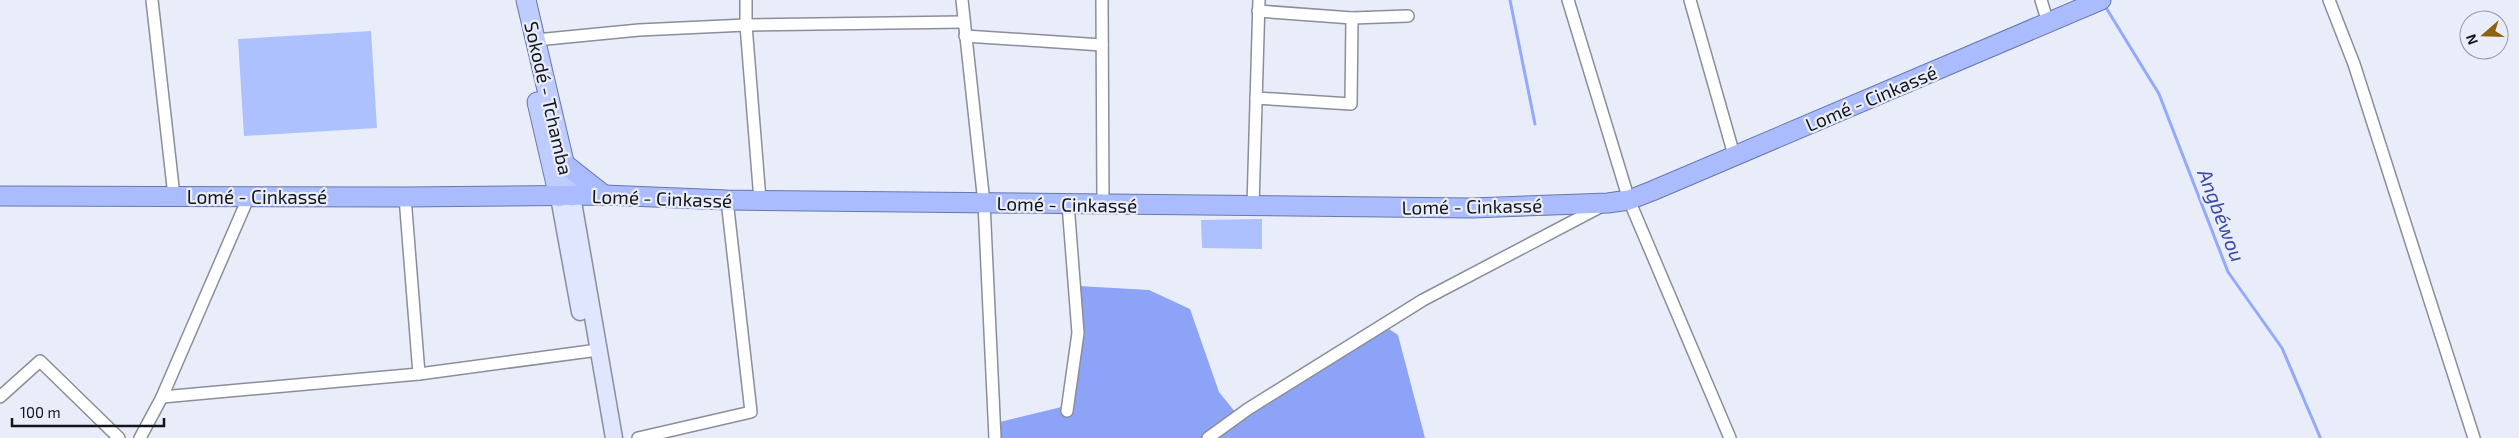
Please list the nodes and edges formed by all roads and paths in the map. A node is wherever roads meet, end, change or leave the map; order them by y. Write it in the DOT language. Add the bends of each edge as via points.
graph roads {
  1 [pos="152,0"];
  2 [pos="517,0"];
  3 [pos="526,0"];
  4 [pos="746,0"];
  5 [pos="962,0"];
  6 [pos="1102,0"];
  7 [pos="1568,0"];
  8 [pos="1690,0"];
  9 [pos="2041,0"];
  10 [pos="2329,0"];
  11 [pos="2097,2"];
  12 [pos="1258,6"];
  13 [pos="1408,16"];
  14 [pos="1352,18"];
  15 [pos="963,22"];
  16 [pos="2048,23"];
  17 [pos="746,25"];
  18 [pos="964,36"];
  19 [pos="536,40"];
  20 [pos="1102,44"];
  21 [pos="1256,98"];
  22 [pos="1734,155"];
  23 [pos="566,165"];
  24 [pos="604,195"];
  25 [pos="0,196"];
  26 [pos="174,196"];
  27 [pos="249,196"];
  28 [pos="565,196"];
  29 [pos="405,197"];
  30 [pos="727,200"];
  31 [pos="760,200"];
  32 [pos="1629,200"];
  33 [pos="984,203"];
  34 [pos="1608,203"];
  35 [pos="1068,204"];
  36 [pos="1103,204"];
  37 [pos="1253,206"];
  38 [pos="593,351"];
  39 [pos="419,374"];
  40 [pos="0,397"];
  41 [pos="162,397"];
  42 [pos="1067,411"];
  43 [pos="119,438"];
  44 [pos="140,438"];
  45 [pos="604,438"];
  46 [pos="614,438"];
  47 [pos="638,438"];
  48 [pos="995,438"];
  49 [pos="1208,438"];
  50 [pos="1730,438"];
  51 [pos="2474,438"];
  1 -- 26 [label="street"];
  2 -- 28 [label="main road, Sokodé - Tchamba"];
  3 -- 19 [label="main road, Sokodé - Tchamba"];
  4 -- 17 [label="street"];
  5 -- 15 [label="street"];
  6 -- 20 [label="street"];
  7 -- 32 [label="street"];
  8 -- 22 [label="street"];
  9 -- 16 [label="street"];
  10 -- 51 [label="street" via="2354,64"];
  11 -- 16 [label="highway, Lomé - Cinkassé"];
  12 -- 14 [label="street"];
  12 -- 21 [label="street"];
  13 -- 14 [label="street"];
  14 -- 21 [label="street" via="1351,104"];
  15 -- 17 [label="street"];
  15 -- 18 [label="street"];
  16 -- 22 [label="highway, Lomé - Cinkassé"];
  17 -- 19 [label="street" via="639,30"];
  17 -- 31 [label="street"];
  18 -- 20 [label="street"];
  18 -- 33 [label="street"];
  19 -- 23 [label="main road, Sokodé - Tchamba"];
  20 -- 36 [label="street"];
  21 -- 37 [label="street"];
  22 -- 32 [label="highway, Lomé - Cinkassé"];
  23 -- 24 [label="highway"];
  23 -- 28 [label="main road, Sokodé - Tchamba"];
  24 -- 28 [label="highway, Lomé - Cinkassé"];
  24 -- 30 [label="highway, Lomé - Cinkassé"];
  25 -- 26 [label="highway, Lomé - Cinkassé"];
  26 -- 27 [label="highway, Lomé - Cinkassé"];
  27 -- 29 [label="highway, Lomé - Cinkassé"];
  27 -- 41 [label="street"];
  28 -- 29 [label="highway, Lomé - Cinkassé"];
  28 -- 38 [label="main road"];
  29 -- 39 [label="street"];
  30 -- 31 [label="highway, Lomé - Cinkassé"];
  30 -- 47 [label="street" via="751,412"];
  31 -- 33 [label="highway, Lomé - Cinkassé"];
  32 -- 34 [label="highway, Lomé - Cinkassé"];
  32 -- 50 [label="street"];
  33 -- 35 [label="highway, Lomé - Cinkassé"];
  33 -- 48 [label="street"];
  34 -- 37 [label="highway, Lomé - Cinkassé" via="1472,208"];
  34 -- 49 [label="street" via="1423,300 1248,409"];
  35 -- 36 [label="highway, Lomé - Cinkassé"];
  35 -- 42 [label="street" via="1078,334"];
  36 -- 37 [label="highway, Lomé - Cinkassé"];
  38 -- 39 [label="street"];
  38 -- 45 [label="main road"];
  38 -- 46 [label="main road"];
  39 -- 41 [label="street"];
  40 -- 43 [label="street" via="40,361"];
  41 -- 44 [label="street"];
}
